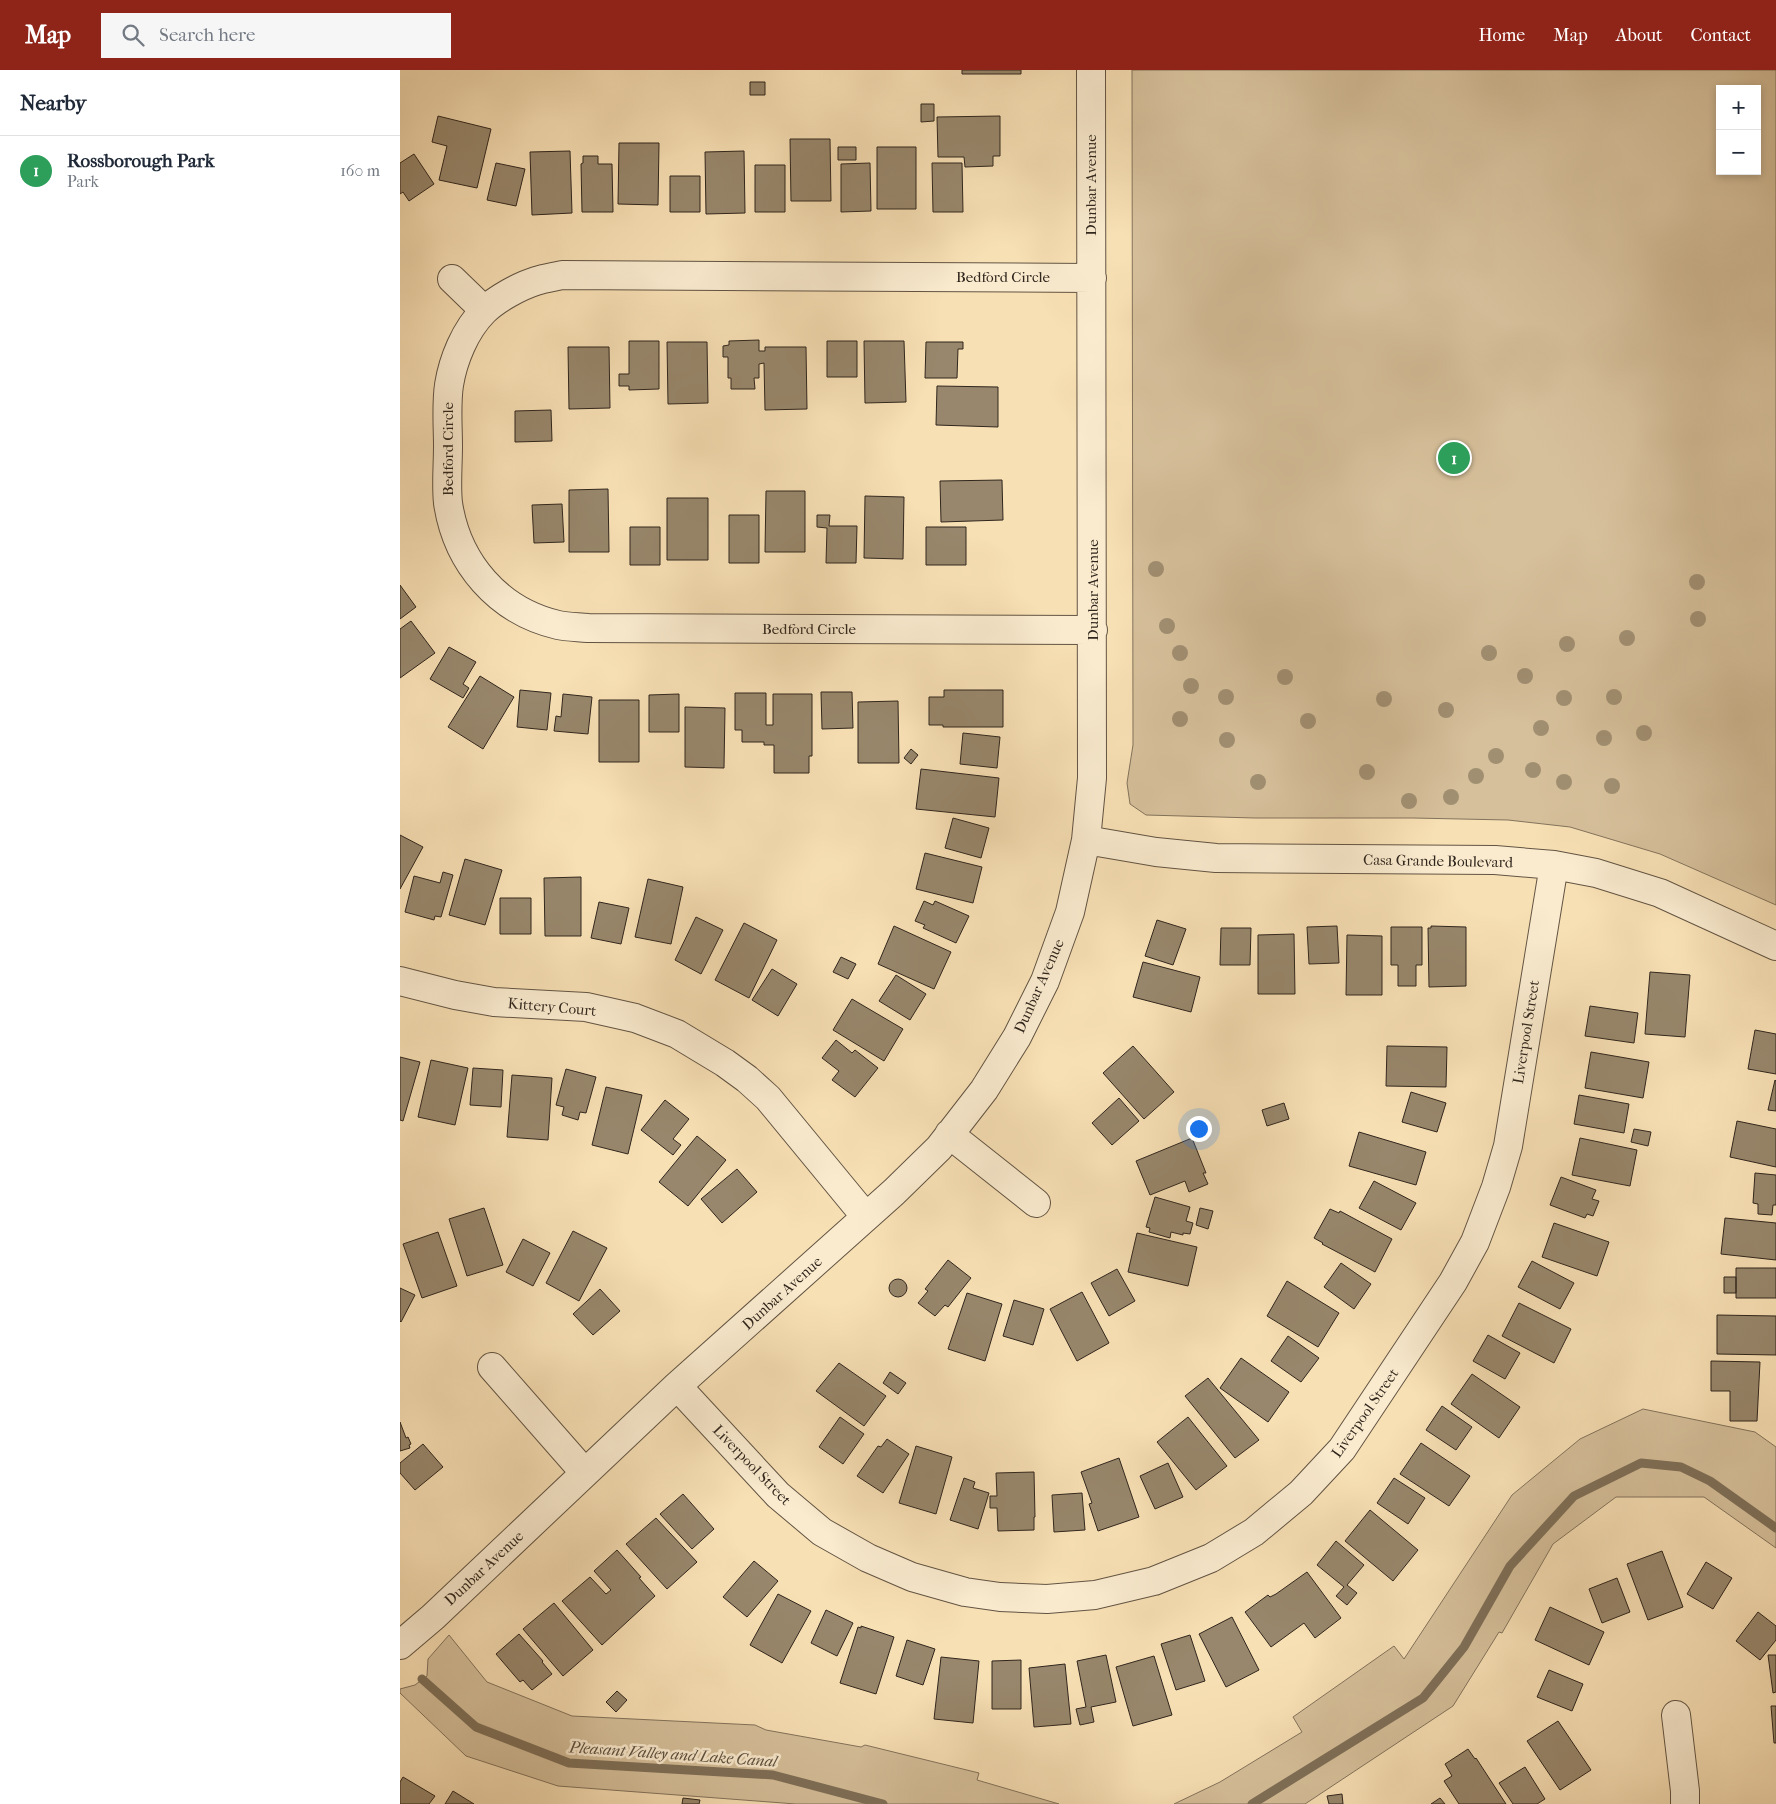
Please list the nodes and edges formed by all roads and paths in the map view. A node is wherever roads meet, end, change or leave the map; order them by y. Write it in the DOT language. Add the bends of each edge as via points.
graph roads {
  1 [pos="1091,70"];
  2 [pos="452,278"];
  3 [pos="1092,278"];
  4 [pos="484,310"];
  5 [pos="1093,630"];
  6 [pos="1086,840"];
  7 [pos="1554,865"];
  8 [pos="1776,946"];
  9 [pos="400,981"];
  10 [pos="949,1134"];
  11 [pos="1036,1202"];
  12 [pos="866,1217"];
  13 [pos="492,1367"];
  14 [pos="677,1386"];
  15 [pos="585,1473"];
  16 [pos="400,1645"];
  17 [pos="1676,1716"];
  18 [pos="1685,1804"];
  1 -- 3 [label="street, Dunbar Avenue"];
  2 -- 4 [label="street"];
  3 -- 4 [label="street, Bedford Circle" via="562,276 536,281"];
  3 -- 5 [label="street, Dunbar Avenue"];
  4 -- 5 [label="street, Bedford Circle" via="457,354 448,386 448,501 454,530 470,564 505,601 530,616 558,625 588,628"];
  5 -- 6 [label="street, Dunbar Avenue" via="1092,778"];
  6 -- 7 [label="street, Casa Grande Boulevard" via="1216,858 1495,860"];
  6 -- 10 [label="street, Dunbar Avenue" via="1070,912 1045,981 989,1083"];
  7 -- 8 [label="street, Casa Grande Boulevard" via="1596,873 1660,894"];
  7 -- 14 [label="street, Liverpool Street" via="1508,1146 1475,1242 1453,1282 1342,1449 1294,1499 1254,1532 1211,1558 1154,1581 1095,1595 1047,1599 965,1592 912,1577 868,1558 822,1532 778,1495"];
  9 -- 12 [label="street, Kittery Court" via="494,1002 586,1007 635,1018 677,1034 725,1063 768,1098"];
  10 -- 11 [label="street"];
  10 -- 12 [label="street, Dunbar Avenue" via="939,1148"];
  12 -- 14 [label="street, Dunbar Avenue"];
  13 -- 15 [label="street"];
  14 -- 15 [label="street, Dunbar Avenue"];
  15 -- 16 [label="street, Dunbar Avenue"];
  17 -- 18 [label="street"];
}
